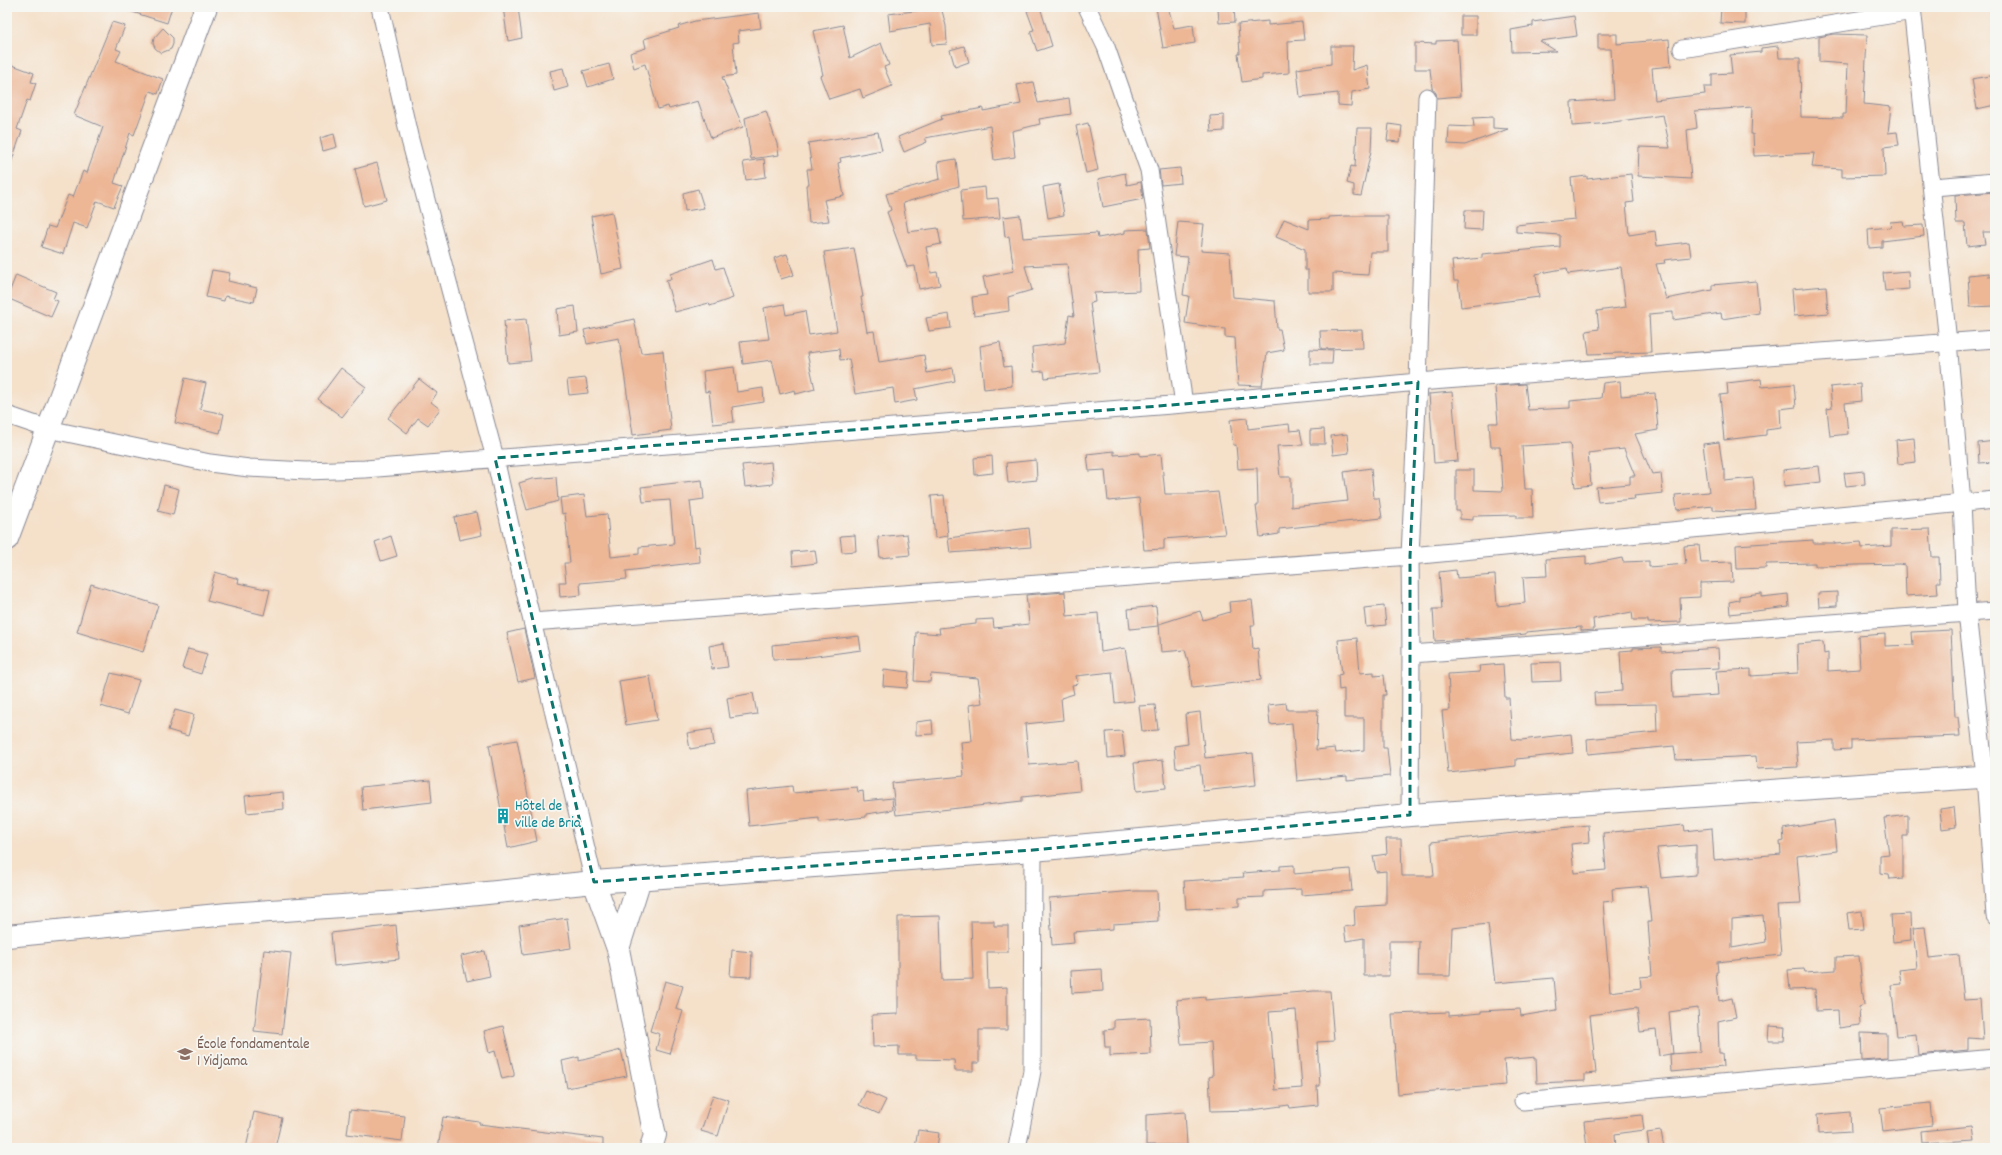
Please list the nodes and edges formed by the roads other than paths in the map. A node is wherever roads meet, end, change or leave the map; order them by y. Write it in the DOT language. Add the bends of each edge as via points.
graph roads {
  1 [pos="206,7"];
  2 [pos="380,7"];
  3 [pos="1086,7"];
  4 [pos="1912,9"];
  5 [pos="1682,49"];
  6 [pos="1427,97"];
  7 [pos="1995,182"];
  8 [pos="1933,187"];
  9 [pos="1995,339"];
  10 [pos="1948,342"];
  11 [pos="1418,382"];
  12 [pos="1184,404"];
  13 [pos="7,415"];
  14 [pos="48,429"];
  15 [pos="495,458"];
  16 [pos="1995,500"];
  17 [pos="1962,502"];
  18 [pos="7,539"];
  19 [pos="1410,556"];
  20 [pos="1995,611"];
  21 [pos="1967,613"];
  22 [pos="532,622"];
  23 [pos="1412,654"];
  24 [pos="1990,776"];
  25 [pos="1410,815"];
  26 [pos="1032,850"];
  27 [pos="640,879"];
  28 [pos="594,882"];
  29 [pos="1995,916"];
  30 [pos="7,936"];
  31 [pos="618,949"];
  32 [pos="1995,1058"];
  33 [pos="1523,1101"];
  34 [pos="651,1148"];
  35 [pos="1017,1148"];
  1 -- 14 [label="main road"];
  2 -- 15 [label="street" via="410,140"];
  3 -- 12 [label="street" via="1106,47 1149,170"];
  4 -- 5 [label="street"];
  4 -- 8 [label="street"];
  6 -- 11 [label="street"];
  7 -- 8 [label="street"];
  8 -- 10 [label="street"];
  9 -- 10 [label="street"];
  10 -- 11 [label="street"];
  10 -- 17 [label="street"];
  11 -- 12 [label="street"];
  11 -- 19 [label="street"];
  12 -- 15 [label="street"];
  13 -- 14 [label="street"];
  14 -- 15 [label="street" via="181,458 249,468 306,471 357,469"];
  14 -- 18 [label="main road"];
  15 -- 22 [label="street"];
  16 -- 17 [label="street"];
  17 -- 19 [label="street"];
  17 -- 21 [label="street"];
  19 -- 22 [label="street"];
  19 -- 23 [label="street"];
  20 -- 21 [label="street"];
  21 -- 23 [label="street"];
  21 -- 24 [label="street"];
  22 -- 28 [label="street"];
  23 -- 25 [label="street"];
  24 -- 25 [label="main road"];
  24 -- 29 [label="street"];
  25 -- 26 [label="main road"];
  26 -- 27 [label="main road"];
  26 -- 35 [label="street" via="1032,1071"];
  27 -- 28 [label="main road"];
  27 -- 31 [label="main road"];
  28 -- 30 [label="main road" via="400,902 136,922"];
  28 -- 31 [label="main road"];
  31 -- 34 [label="main road" via="653,1127"];
  32 -- 33 [label="street"];
}
